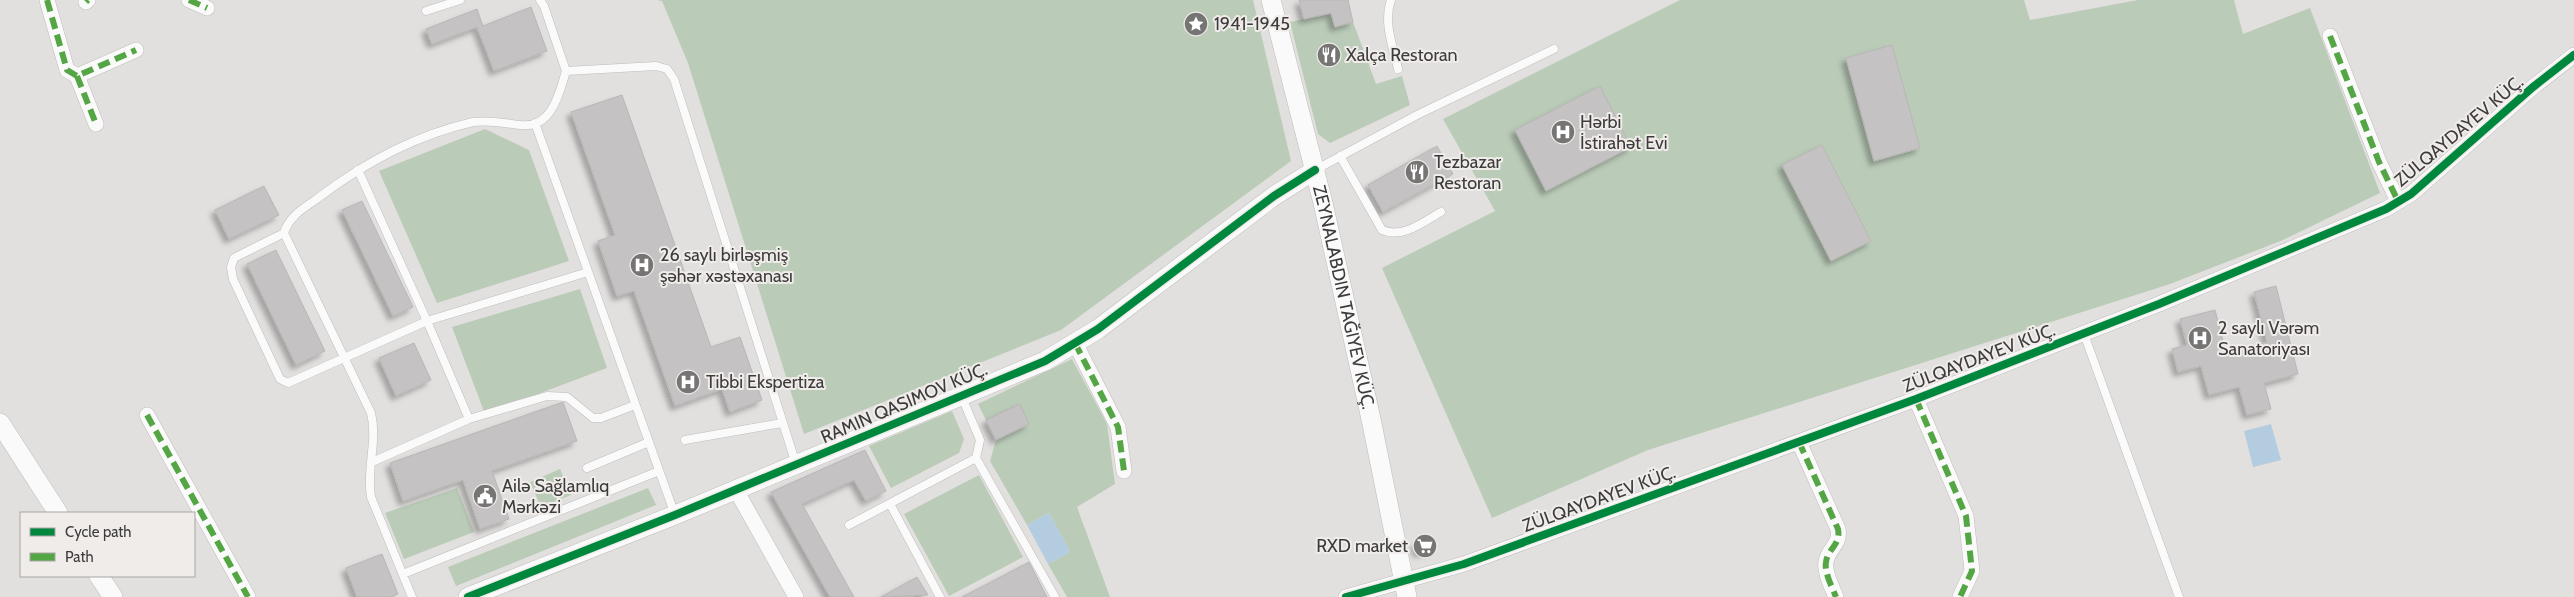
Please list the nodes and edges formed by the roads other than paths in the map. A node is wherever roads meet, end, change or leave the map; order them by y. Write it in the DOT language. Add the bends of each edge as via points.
graph roads {
  1 [pos="47,0"];
  2 [pos="189,0"];
  3 [pos="460,0"];
  4 [pos="540,0"];
  5 [pos="1271,0"];
  6 [pos="1391,0"];
  7 [pos="207,8"];
  8 [pos="426,11"];
  9 [pos="2330,36"];
  10 [pos="1554,49"];
  11 [pos="136,50"];
  12 [pos="2574,55"];
  13 [pos="1398,69"];
  14 [pos="566,70"];
  15 [pos="77,76"];
  16 [pos="535,123"];
  17 [pos="96,124"];
  18 [pos="1340,156"];
  19 [pos="358,170"];
  20 [pos="1315,170"];
  21 [pos="2398,201"];
  22 [pos="1441,212"];
  23 [pos="284,232"];
  24 [pos="588,272"];
  25 [pos="427,321"];
  26 [pos="2084,334"];
  27 [pos="1075,343"];
  28 [pos="343,357"];
  29 [pos="961,396"];
  30 [pos="1916,399"];
  31 [pos="636,405"];
  32 [pos="147,415"];
  33 [pos="469,419"];
  34 [pos="0,423"];
  35 [pos="782,423"];
  36 [pos="685,440"];
  37 [pos="649,442"];
  38 [pos="1799,442"];
  39 [pos="976,458"];
  40 [pos="372,462"];
  41 [pos="796,464"];
  42 [pos="587,468"];
  43 [pos="659,471"];
  44 [pos="1124,471"];
  45 [pos="736,490"];
  46 [pos="890,504"];
  47 [pos="57,512"];
  48 [pos="675,515"];
  49 [pos="849,525"];
  50 [pos="403,574"];
  51 [pos="100,577"];
  52 [pos="1406,589"];
  53 [pos="113,597"];
  54 [pos="248,597"];
  55 [pos="412,597"];
  56 [pos="468,597"];
  57 [pos="796,597"];
  58 [pos="940,597"];
  59 [pos="1055,597"];
  60 [pos="1346,597"];
  61 [pos="1836,597"];
  62 [pos="1960,597"];
  63 [pos="2179,597"];
  1 -- 15 [label="street" via="67,70"];
  2 -- 7 [label="street"];
  3 -- 8 [label="lane"];
  4 -- 14 [label="lane"];
  5 -- 20 [label="street"];
  6 -- 13 [label="lane" via="1388,23"];
  9 -- 21 [label="street" via="2379,162"];
  10 -- 18 [label="lane"];
  11 -- 15 [label="street"];
  12 -- 21 [label="street, ZÜLQAYDAYEV KÜÇ."];
  14 -- 16 [label="lane" via="552,110"];
  14 -- 35 [label="lane" via="656,66 666,70 674,79"];
  15 -- 17 [label="street"];
  16 -- 19 [label="lane" via="523,126 484,120 459,125 405,146"];
  16 -- 24 [label="lane"];
  18 -- 20 [label="lane"];
  18 -- 22 [label="lane" via="1382,230 1401,234"];
  19 -- 23 [label="lane" via="296,214"];
  19 -- 25 [label="lane"];
  20 -- 27 [label="street" via="1274,196"];
  20 -- 52 [label="street"];
  21 -- 26 [label="street, ZÜLQAYDAYEV KÜÇ." via="2379,212"];
  23 -- 28 [label="lane"];
  23 -- 28 [label="lane" via="234,258 231,267 233,279 280,380 288,383"];
  24 -- 25 [label="lane"];
  24 -- 31 [label="lane"];
  25 -- 28 [label="lane"];
  25 -- 33 [label="lane"];
  26 -- 30 [label="street, ZÜLQAYDAYEV KÜÇ."];
  26 -- 63 [label="lane"];
  27 -- 29 [label="street" via="1045,360"];
  27 -- 44 [label="street" via="1118,427"];
  28 -- 40 [label="lane" via="371,413 375,429"];
  29 -- 39 [label="lane" via="980,440"];
  29 -- 41 [label="street"];
  30 -- 38 [label="street, ZÜLQAYDAYEV KÜÇ."];
  30 -- 62 [label="street" via="1966,516 1972,572"];
  31 -- 33 [label="lane" via="593,418 567,397 556,395"];
  31 -- 37 [label="lane"];
  32 -- 54 [label="street"];
  33 -- 40 [label="lane"];
  34 -- 47 [label="street"];
  35 -- 36 [label="lane"];
  35 -- 41 [label="lane"];
  37 -- 42 [label="lane"];
  37 -- 43 [label="lane"];
  38 -- 52 [label="street, ZÜLQAYDAYEV KÜÇ." via="1473,561"];
  38 -- 61 [label="street" via="1838,529 1838,543 1826,560"];
  39 -- 46 [label="lane"];
  39 -- 59 [label="lane"];
  40 -- 50 [label="lane" via="371,497"];
  41 -- 45 [label="street"];
  43 -- 48 [label="lane"];
  43 -- 50 [label="lane"];
  45 -- 48 [label="street"];
  45 -- 57 [label="street"];
  46 -- 49 [label="lane"];
  46 -- 58 [label="lane"];
  48 -- 56 [label="street"];
  50 -- 55 [label="lane"];
  51 -- 53 [label="street"];
  52 -- 60 [label="street, ZÜLQAYDAYEV KÜÇ."];
}
